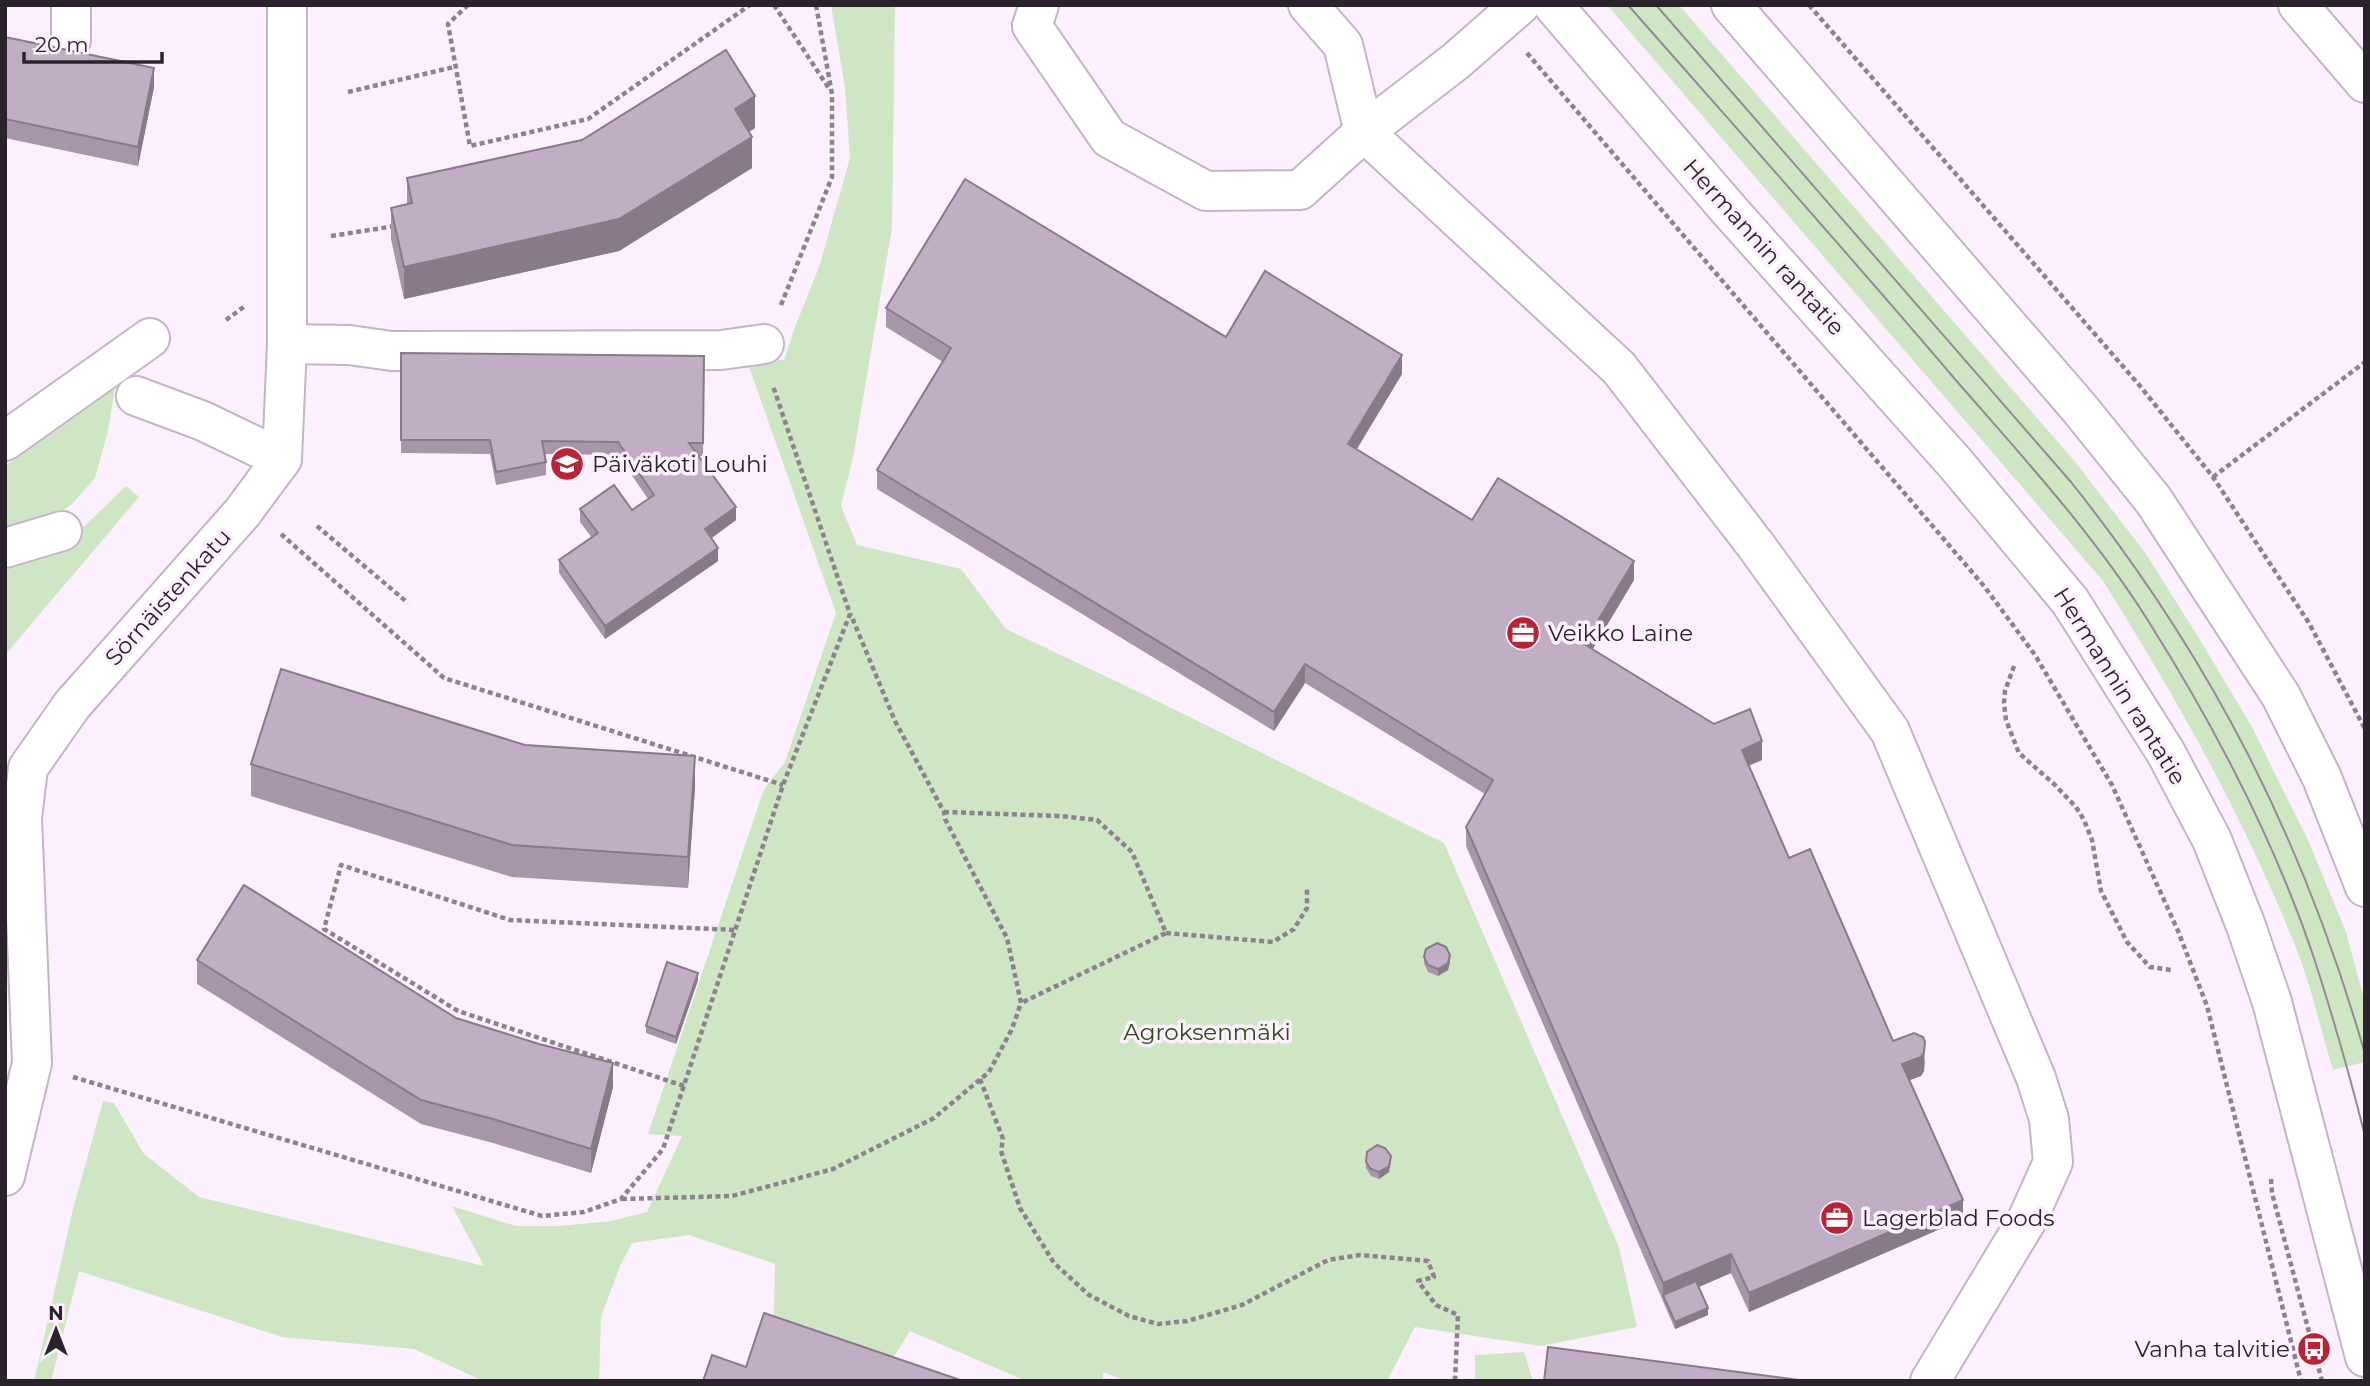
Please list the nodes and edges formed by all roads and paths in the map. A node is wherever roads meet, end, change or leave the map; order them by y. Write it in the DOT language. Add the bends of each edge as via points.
graph roads {
  1 [pos="286,5"];
  2 [pos="468,5"];
  3 [pos="750,5"];
  4 [pos="774,5"];
  5 [pos="816,5"];
  6 [pos="1039,5"];
  7 [pos="1308,5"];
  8 [pos="1553,5"];
  9 [pos="1731,5"];
  10 [pos="1808,5"];
  11 [pos="2298,5"];
  12 [pos="1511,14"];
  13 [pos="454,67"];
  14 [pos="2365,83"];
  15 [pos="348,92"];
  16 [pos="832,94"];
  17 [pos="1364,132"];
  18 [pos="397,225"];
  19 [pos="286,242"];
  20 [pos="150,338"];
  21 [pos="287,344"];
  22 [pos="764,344"];
  23 [pos="2365,362"];
  24 [pos="136,396"];
  25 [pos="5,441"];
  26 [pos="282,459"];
  27 [pos="2213,477"];
  28 [pos="248,505"];
  29 [pos="317,526"];
  30 [pos="62,531"];
  31 [pos="5,548"];
  32 [pos="408,603"];
  33 [pos="850,614"];
  34 [pos="2014,666"];
  35 [pos="2365,729"];
  36 [pos="783,785"];
  37 [pos="944,812"];
  38 [pos="1307,887"];
  39 [pos="2365,887"];
  40 [pos="735,930"];
  41 [pos="1166,933"];
  42 [pos="2171,970"];
  43 [pos="1021,1003"];
  44 [pos="32,1063"];
  45 [pos="980,1079"];
  46 [pos="684,1086"];
  47 [pos="5,1176"];
  48 [pos="621,1199"];
  49 [pos="2365,1357"];
  50 [pos="1455,1381"];
  51 [pos="1930,1381"];
  52 [pos="2301,1381"];
  1 -- 19 [label="main road"];
  2 -- 13 [label="path" via="447,24"];
  3 -- 13 [label="path" via="588,119 470,146"];
  4 -- 16 [label="path"];
  5 -- 16 [label="path"];
  6 -- 17 [label="main road" via="1032,26 1109,138 1206,191 1300,190"];
  7 -- 17 [label="main road" via="1343,45"];
  8 -- 49 [label="main road, Hermannin rantatie" via="1955,463 2070,601 2166,753 2212,840 2272,1002"];
  9 -- 39 [label="main road" via="2081,409 2154,501 2281,696 2322,778"];
  10 -- 27 [label="path" via="2140,386"];
  11 -- 14 [label="main road"];
  12 -- 17 [label="main road"];
  12 -- 52 [label="path" via="1984,586 2035,655 2112,785 2207,1006"];
  13 -- 15 [label="path"];
  16 -- 22 [label="path" via="832,177"];
  17 -- 51 [label="main road" via="1619,368 1890,731 2036,1078 2049,1119 2053,1162 2027,1220"];
  18 -- 19 [label="path"];
  19 -- 21 [label="main road"];
  20 -- 25 [label="main road"];
  21 -- 22 [label="main road" via="406,351 721,350"];
  21 -- 26 [label="main road"];
  22 -- 33 [label="path" via="781,414"];
  23 -- 27 [label="path"];
  24 -- 26 [label="main road" via="203,421"];
  26 -- 28 [label="main road, Sörnäistenkatu"];
  27 -- 35 [label="path" via="2309,623"];
  28 -- 36 [label="path" via="444,678"];
  28 -- 44 [label="main road, Sörnäistenkatu" via="72,705 28,768 22,818"];
  29 -- 32 [label="path"];
  30 -- 31 [label="main road"];
  33 -- 36 [label="path"];
  33 -- 37 [label="path" via="895,721"];
  34 -- 42 [label="path" via="2004,704 2019,753 2055,785 2084,820 2101,891 2127,942 2150,967"];
  36 -- 40 [label="path"];
  37 -- 41 [label="path" via="1097,820 1132,852"];
  37 -- 43 [label="path" via="1006,938"];
  38 -- 41 [label="path" via="1307,908 1294,929 1273,942"];
  40 -- 46 [label="path"];
  40 -- 46 [label="path" via="510,920 341,865 324,929 458,1011"];
  41 -- 43 [label="path"];
  43 -- 45 [label="path" via="989,1072"];
  44 -- 47 [label="main road, Sörnäistenkatu"];
  44 -- 48 [label="path" via="542,1216 584,1212"];
  45 -- 48 [label="path" via="934,1118 833,1169 732,1196"];
  45 -- 50 [label="path" via="1003,1139 1001,1151 1020,1208 1054,1263 1089,1295 1129,1316 1158,1324 1242,1305 1328,1260 1360,1255 1428,1261 1434,1277 1418,1281 1436,1305 1458,1315"];
  46 -- 48 [label="path" via="663,1149"];
}
